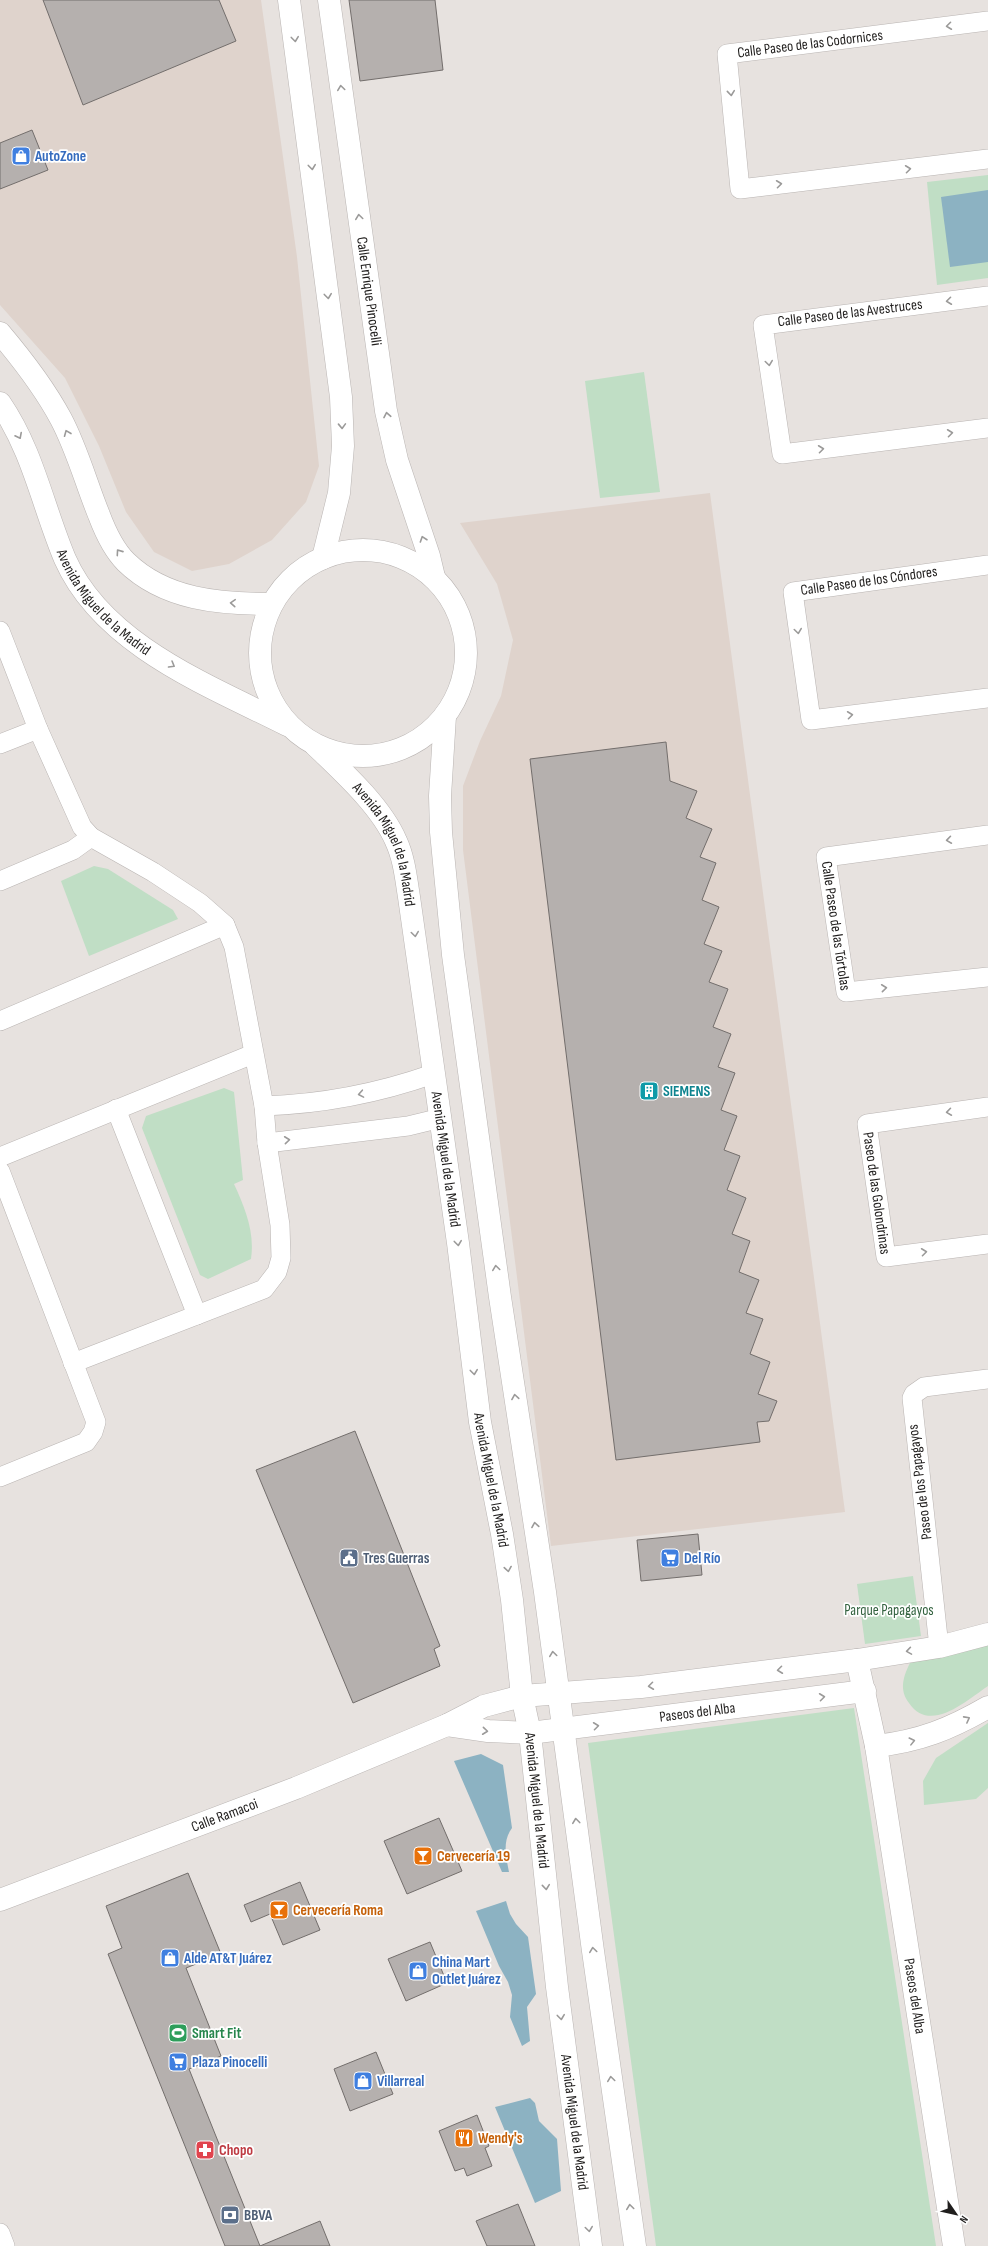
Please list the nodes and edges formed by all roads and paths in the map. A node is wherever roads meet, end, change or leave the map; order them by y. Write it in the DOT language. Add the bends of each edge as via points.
graph roads {
  1 [pos="289,0"];
  2 [pos="329,0"];
  3 [pos="988,21"];
  4 [pos="988,159"];
  5 [pos="988,296"];
  6 [pos="0,333"];
  7 [pos="0,403"];
  8 [pos="988,428"];
  9 [pos="323,558"];
  10 [pos="988,565"];
  11 [pos="434,577"];
  12 [pos="272,604"];
  13 [pos="0,631"];
  14 [pos="988,698"];
  15 [pos="445,716"];
  16 [pos="291,727"];
  17 [pos="38,729"];
  18 [pos="0,744"];
  19 [pos="315,745"];
  20 [pos="988,835"];
  21 [pos="91,837"];
  22 [pos="0,881"];
  23 [pos="225,925"];
  24 [pos="988,977"];
  25 [pos="0,1021"];
  26 [pos="253,1054"];
  27 [pos="433,1074"];
  28 [pos="264,1106"];
  29 [pos="988,1107"];
  30 [pos="116,1109"];
  31 [pos="441,1118"];
  32 [pos="267,1142"];
  33 [pos="0,1157"];
  34 [pos="0,1171"];
  35 [pos="988,1244"];
  36 [pos="197,1316"];
  37 [pos="73,1363"];
  38 [pos="988,1379"];
  39 [pos="0,1477"];
  40 [pos="988,1634"];
  41 [pos="939,1647"];
  42 [pos="857,1660"];
  43 [pos="864,1691"];
  44 [pos="558,1692"];
  45 [pos="522,1696"];
  46 [pos="988,1706"];
  47 [pos="446,1725"];
  48 [pos="564,1730"];
  49 [pos="530,1734"];
  50 [pos="876,1746"];
  51 [pos="0,1900"];
  52 [pos="0,2233"];
  53 [pos="5,2246"];
  54 [pos="591,2246"];
  55 [pos="635,2246"];
  56 [pos="954,2246"];
  1 -- 9 [label="main road, one-way" via="341,397 343,446 339,494"];
  11 -- 2 [label="main road, Calle Enrique Pinocelli, one-way" via="397,460 386,411"];
  3 -- 4 [label="street, Calle Paseo de las Codornices, one-way" via="727,54 740,188"];
  5 -- 8 [label="street, Calle Paseo de las Avestruces, one-way" via="763,325 782,454"];
  12 -- 6 [label="main road, one-way" via="209,602 170,591 125,561 105,528 61,419"];
  7 -- 16 [label="main road, Avenida Miguel de la Madrid, one-way" via="21,438 66,559 89,599 108,620 157,656 205,684"];
  9 -- 11 [label="main road" via="352,550 381,551 409,560"];
  9 -- 12 [label="main road" via="294,577"];
  10 -- 14 [label="street, Calle Paseo de los Cóndores, one-way" via="793,592 811,720"];
  11 -- 15 [label="main road" via="450,596 461,619 466,644 466,669 458,694"];
  12 -- 16 [label="main road" via="261,640 261,666 269,696"];
  13 -- 17 [label="street"];
  15 -- 19 [label="main road" via="429,733 418,740 385,754 362,757 338,754"];
  44 -- 15 [label="main road, one-way" via="452,955 441,832 440,796"];
  16 -- 19 [label="main road"];
  17 -- 18 [label="street"];
  17 -- 21 [label="street" via="82,827"];
  19 -- 27 [label="main road, Avenida Miguel de la Madrid, one-way" via="356,785 396,840 402,856"];
  20 -- 24 [label="street, Calle Paseo de las Tórtolas, one-way" via="826,857 846,992"];
  21 -- 22 [label="street" via="73,850"];
  21 -- 23 [label="street" via="153,872 200,903"];
  23 -- 25 [label="street"];
  23 -- 26 [label="street" via="234,946"];
  26 -- 28 [label="street"];
  26 -- 30 [label="street"];
  27 -- 28 [label="street, one-way" via="376,1092 299,1105"];
  27 -- 31 [label="main road, Avenida Miguel de la Madrid"];
  28 -- 32 [label="street"];
  29 -- 35 [label="street, Paseo de las Golondrinas, one-way" via="868,1124 886,1257"];
  30 -- 33 [label="street"];
  30 -- 36 [label="street"];
  32 -- 31 [label="street, one-way" via="408,1126"];
  31 -- 45 [label="main road, Avenida Miguel de la Madrid, one-way" via="480,1422 502,1534"];
  32 -- 36 [label="street" via="280,1225 281,1258 277,1272 264,1289"];
  34 -- 37 [label="street"];
  36 -- 37 [label="street"];
  37 -- 39 [label="street" via="96,1422 93,1432 86,1442"];
  38 -- 41 [label="street, Paseo de los Papagayos" via="924,1386 912,1398"];
  40 -- 41 [label="main road"];
  41 -- 42 [label="main road, one-way"];
  42 -- 43 [label="main road, Paseos del Alba"];
  42 -- 44 [label="main road, one-way" via="641,1687"];
  48 -- 43 [label="main road, Paseos del Alba, one-way"];
  43 -- 50 [label="main road, Paseos del Alba"];
  44 -- 45 [label="main road"];
  44 -- 48 [label="main road"];
  45 -- 47 [label="main road, Calle Ramacoi" via="484,1706"];
  45 -- 49 [label="main road, Avenida Miguel de la Madrid"];
  50 -- 46 [label="main road, one-way" via="924,1738 946,1730"];
  47 -- 49 [label="main road, one-way"];
  47 -- 51 [label="main road, Calle Ramacoi" via="296,1788"];
  48 -- 49 [label="main road, Paseos del Alba"];
  55 -- 48 [label="main road, one-way" via="592,1951"];
  49 -- 54 [label="main road, Avenida Miguel de la Madrid, one-way" via="557,1987"];
  50 -- 56 [label="main road, Paseos del Alba"];
  52 -- 53 [label="street"];
}
